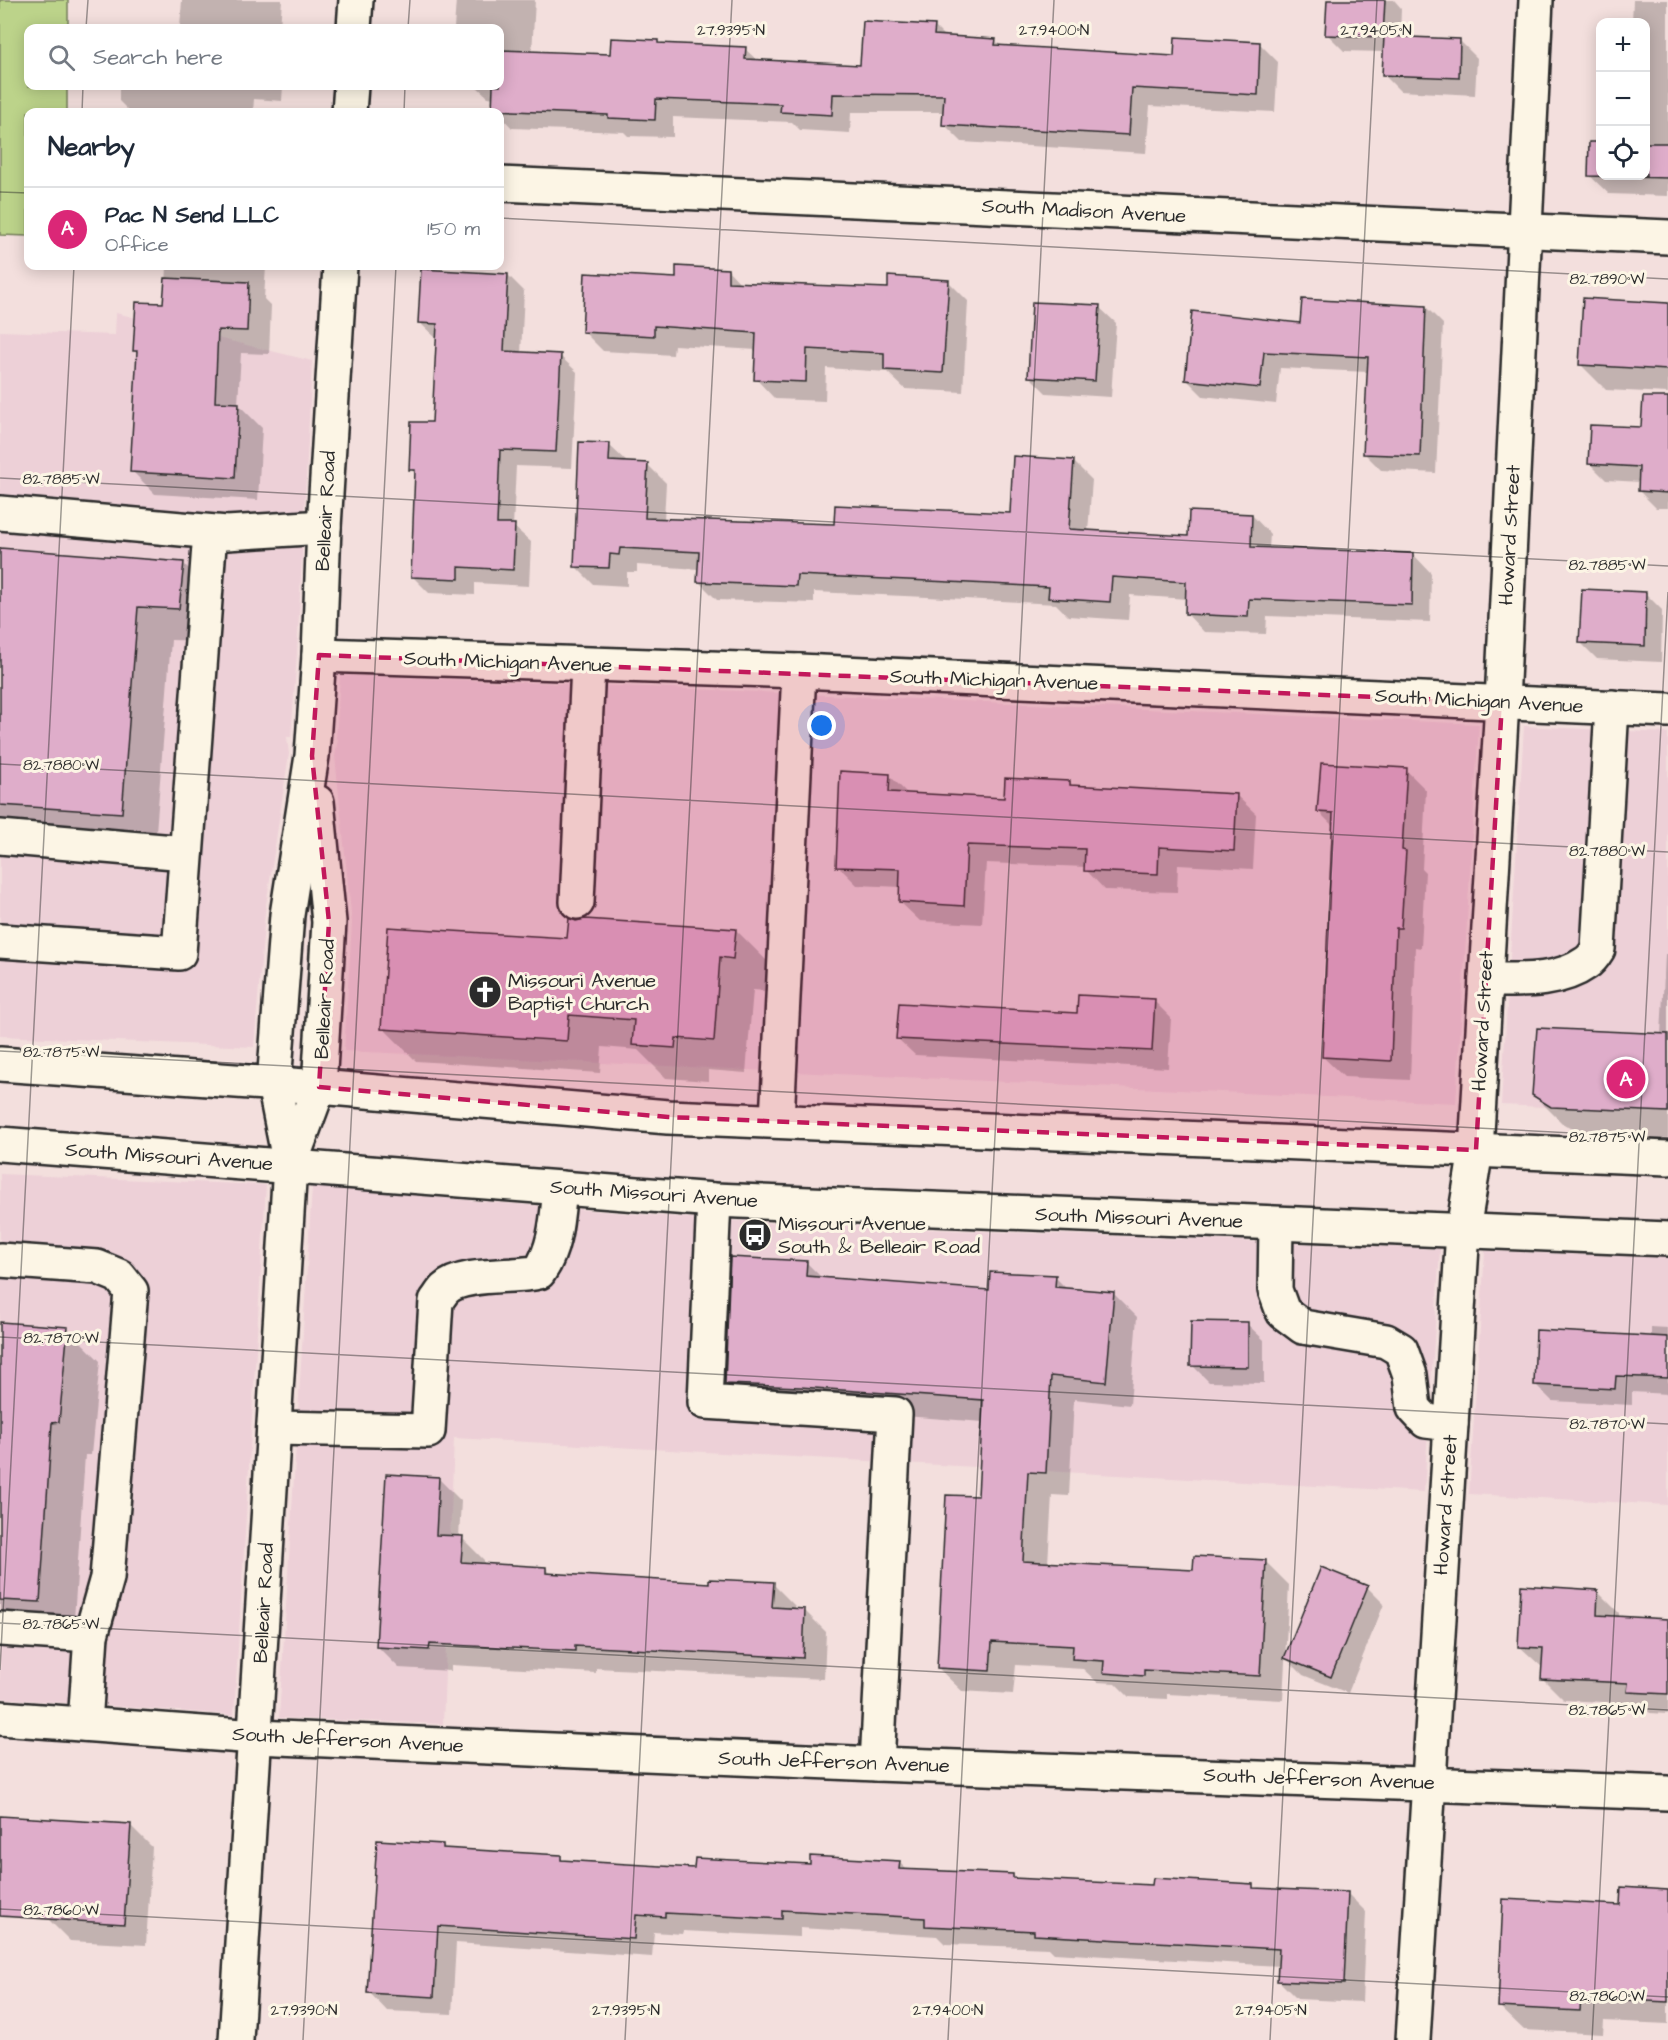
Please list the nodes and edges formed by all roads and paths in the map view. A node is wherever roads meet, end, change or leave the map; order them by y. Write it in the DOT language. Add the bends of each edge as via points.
graph roads {
  1 [pos="356,0"];
  2 [pos="1536,0"];
  3 [pos="354,24"];
  4 [pos="351,90"];
  5 [pos="349,108"];
  6 [pos="504,184"];
  7 [pos="1524,231"];
  8 [pos="1668,237"];
  9 [pos="340,270"];
  10 [pos="0,513"];
  11 [pos="324,527"];
  12 [pos="210,531"];
  13 [pos="320,655"];
  14 [pos="588,665"];
  15 [pos="800,671"];
  16 [pos="1502,702"];
  17 [pos="1612,707"];
  18 [pos="1668,710"];
  19 [pos="312,756"];
  20 [pos="0,837"];
  21 [pos="186,853"];
  22 [pos="577,902"];
  23 [pos="0,941"];
  24 [pos="1486,980"];
  25 [pos="0,1064"];
  26 [pos="274,1084"];
  27 [pos="319,1087"];
  28 [pos="777,1120"];
  29 [pos="0,1144"];
  30 [pos="1476,1150"];
  31 [pos="1668,1158"];
  32 [pos="290,1165"];
  33 [pos="560,1188"];
  34 [pos="714,1200"];
  35 [pos="1276,1224"];
  36 [pos="1463,1230"];
  37 [pos="1668,1239"];
  38 [pos="0,1260"];
  39 [pos="1451,1424"];
  40 [pos="274,1428"];
  41 [pos="0,1629"];
  42 [pos="92,1635"];
  43 [pos="0,1718"];
  44 [pos="86,1724"];
  45 [pos="256,1737"];
  46 [pos="877,1764"];
  47 [pos="1429,1783"];
  48 [pos="1668,1793"];
  49 [pos="236,2040"];
  50 [pos="1413,2040"];
  1 -- 3 [label="street"];
  2 -- 7 [label="street, Howard Street"];
  4 -- 5 [label="street"];
  6 -- 7 [label="street, South Madison Avenue"];
  7 -- 8 [label="street, South Madison Avenue"];
  7 -- 16 [label="street, Howard Street"];
  9 -- 11 [label="street, Belleair Road"];
  10 -- 12 [label="street"];
  11 -- 12 [label="street"];
  11 -- 13 [label="street, Belleair Road"];
  12 -- 21 [label="street"];
  13 -- 14 [label="street, South Michigan Avenue"];
  13 -- 19 [label="street, Belleair Road"];
  14 -- 15 [label="street, South Michigan Avenue"];
  14 -- 22 [label="street"];
  15 -- 16 [label="street, South Michigan Avenue"];
  15 -- 28 [label="street"];
  16 -- 17 [label="street, South Michigan Avenue"];
  16 -- 24 [label="street, Howard Street"];
  17 -- 18 [label="street, South Michigan Avenue"];
  17 -- 24 [label="street" via="1598,950 1587,963 1569,972 1536,979"];
  19 -- 26 [label="street, Belleair Road" via="287,915"];
  19 -- 27 [label="street, Belleair Road" via="329,922"];
  20 -- 21 [label="street"];
  21 -- 23 [label="street" via="179,953"];
  24 -- 30 [label="street, Howard Street"];
  25 -- 26 [label="street"];
  26 -- 27 [label="street"];
  26 -- 32 [label="street, Belleair Road"];
  27 -- 28 [label="street" via="656,1116"];
  27 -- 32 [label="street, Belleair Road"];
  28 -- 30 [label="street"];
  29 -- 32 [label="street, South Missouri Avenue"];
  30 -- 31 [label="street"];
  30 -- 36 [label="street, Howard Street"];
  32 -- 33 [label="street, South Missouri Avenue"];
  32 -- 40 [label="street, Belleair Road"];
  33 -- 34 [label="street, South Missouri Avenue"];
  33 -- 40 [label="street" via="549,1258 539,1272 466,1279 446,1287 436,1301 428,1431"];
  34 -- 35 [label="street, South Missouri Avenue"];
  34 -- 46 [label="street" via="705,1402 895,1413"];
  35 -- 36 [label="street, South Missouri Avenue"];
  35 -- 39 [label="street" via="1275,1290 1283,1312 1303,1327 1386,1341 1401,1350 1410,1375 1414,1408 1426,1421"];
  36 -- 37 [label="street, South Missouri Avenue"];
  36 -- 39 [label="street, Howard Street"];
  38 -- 42 [label="street" via="96,1268 119,1276 131,1291 107,1578"];
  39 -- 47 [label="street, Howard Street"];
  40 -- 45 [label="street, Belleair Road"];
  41 -- 42 [label="street"];
  42 -- 44 [label="street"];
  43 -- 44 [label="street, South Jefferson Avenue"];
  44 -- 45 [label="street, South Jefferson Avenue"];
  45 -- 46 [label="street, South Jefferson Avenue"];
  45 -- 49 [label="street, Belleair Road"];
  46 -- 47 [label="street, South Jefferson Avenue"];
  47 -- 48 [label="street, South Jefferson Avenue"];
  47 -- 50 [label="street, Howard Street"];
}
